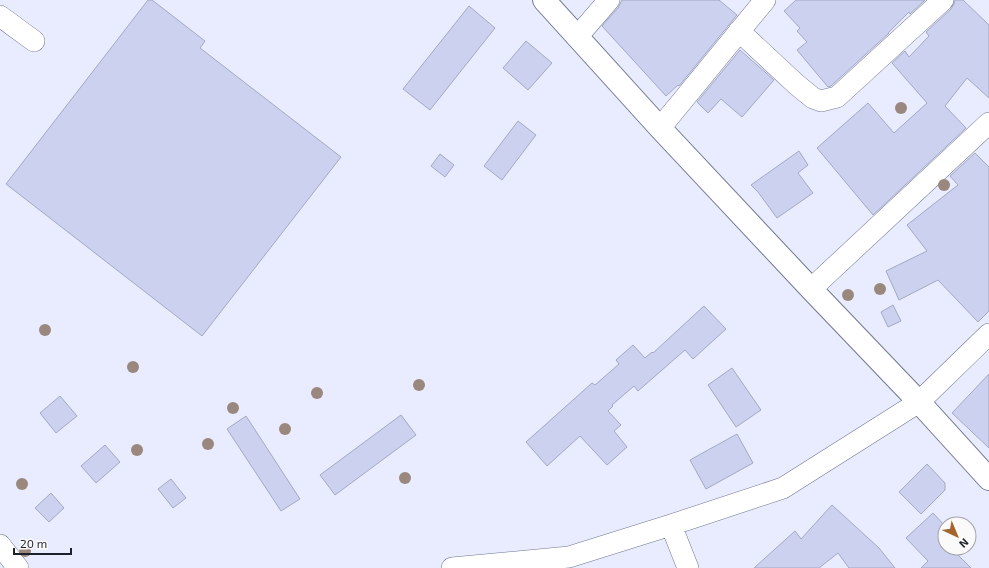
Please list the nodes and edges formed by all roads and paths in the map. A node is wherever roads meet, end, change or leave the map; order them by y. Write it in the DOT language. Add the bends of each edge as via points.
graph roads {
  1 [pos="544,0"];
  2 [pos="609,0"];
  3 [pos="765,0"];
  4 [pos="943,0"];
  5 [pos="0,16"];
  6 [pos="740,31"];
  7 [pos="577,37"];
  8 [pos="34,41"];
  9 [pos="989,123"];
  10 [pos="660,128"];
  11 [pos="811,289"];
  12 [pos="989,334"];
  13 [pos="919,402"];
  14 [pos="989,479"];
  15 [pos="672,525"];
  16 [pos="0,545"];
  17 [pos="18,568"];
  18 [pos="452,568"];
  19 [pos="688,568"];
  1 -- 7 [label="street"];
  2 -- 7 [label="street"];
  3 -- 6 [label="street"];
  4 -- 6 [label="street" via="836,98 821,101 797,85"];
  5 -- 8 [label="street"];
  6 -- 10 [label="street"];
  7 -- 10 [label="street"];
  9 -- 11 [label="street"];
  10 -- 11 [label="street"];
  11 -- 13 [label="street"];
  12 -- 13 [label="street"];
  13 -- 14 [label="street"];
  13 -- 15 [label="street" via="783,488"];
  15 -- 18 [label="street" via="569,556"];
  15 -- 19 [label="street"];
  16 -- 17 [label="street"];
}
